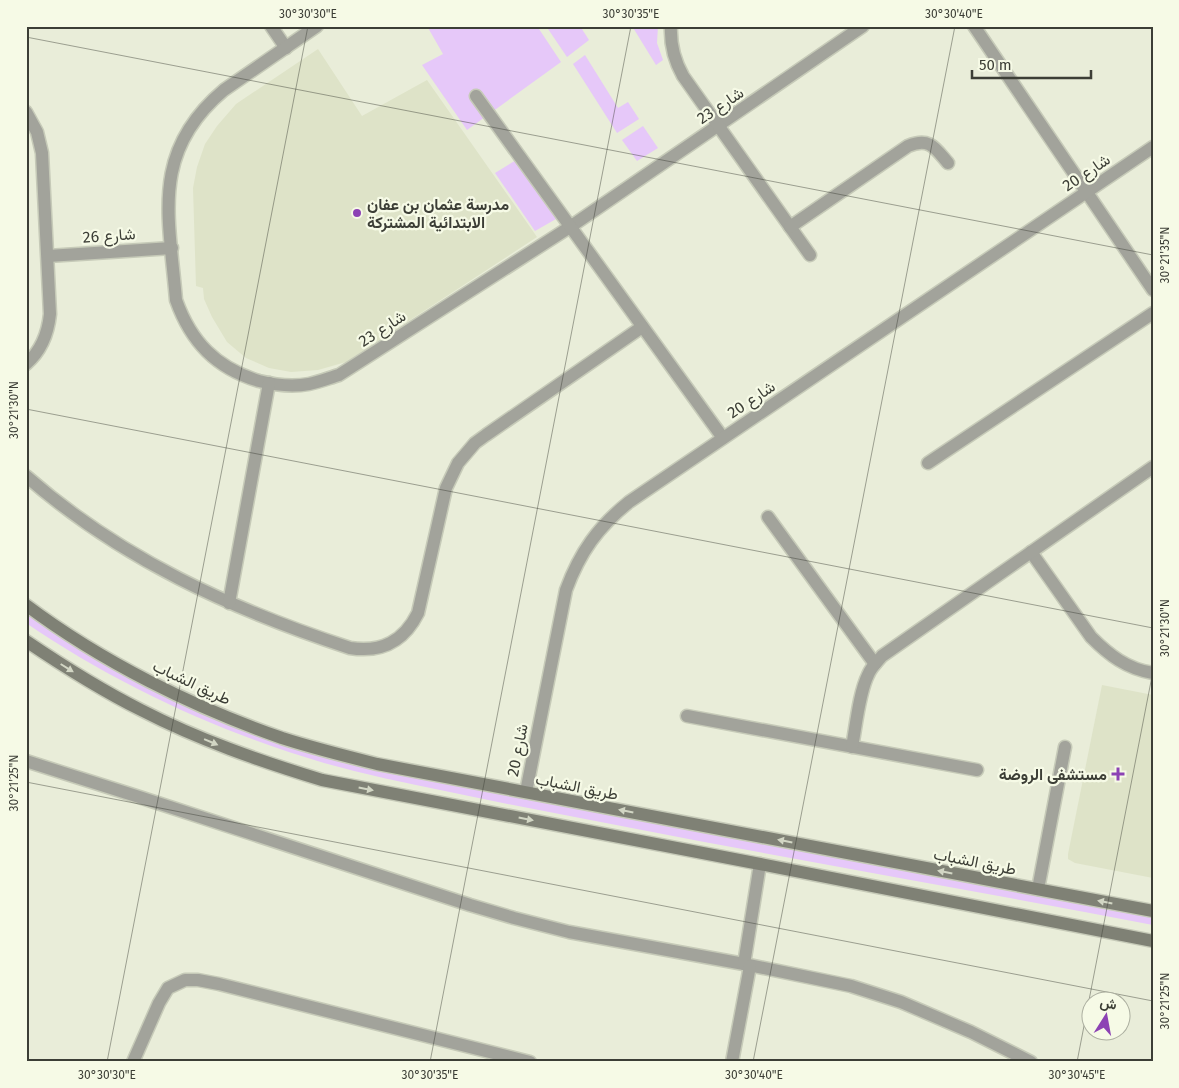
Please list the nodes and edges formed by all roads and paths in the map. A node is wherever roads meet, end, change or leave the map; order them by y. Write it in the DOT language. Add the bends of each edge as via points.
graph roads {
  1 [pos="271,26"];
  2 [pos="317,26"];
  3 [pos="671,26"];
  4 [pos="863,26"];
  5 [pos="974,26"];
  6 [pos="286,48"];
  7 [pos="476,96"];
  8 [pos="26,112"];
  9 [pos="719,125"];
  10 [pos="1153,146"];
  11 [pos="948,163"];
  12 [pos="1086,192"];
  13 [pos="570,227"];
  14 [pos="790,227"];
  15 [pos="172,248"];
  16 [pos="810,255"];
  17 [pos="48,256"];
  18 [pos="1153,290"];
  19 [pos="1153,313"];
  20 [pos="642,326"];
  21 [pos="26,364"];
  22 [pos="269,383"];
  23 [pos="723,438"];
  24 [pos="928,463"];
  25 [pos="1153,467"];
  26 [pos="26,476"];
  27 [pos="768,517"];
  28 [pos="1031,552"];
  29 [pos="230,603"];
  30 [pos="26,605"];
  31 [pos="26,641"];
  32 [pos="875,664"];
  33 [pos="1153,673"];
  34 [pos="687,716"];
  35 [pos="852,747"];
  36 [pos="1065,747"];
  37 [pos="26,761"];
  38 [pos="977,770"];
  39 [pos="526,792"];
  40 [pos="760,864"];
  41 [pos="1038,889"];
  42 [pos="1153,911"];
  43 [pos="1153,941"];
  44 [pos="747,965"];
  45 [pos="133,1062"];
  46 [pos="530,1062"];
  47 [pos="732,1062"];
  48 [pos="1031,1062"];
  1 -- 6 [label="street"];
  2 -- 6 [label="street, شارع 23"];
  3 -- 9 [label="street" via="670,40 677,64"];
  4 -- 9 [label="street, شارع 23"];
  5 -- 12 [label="street"];
  6 -- 15 [label="street, شارع 23" via="224,90 186,134 170,179 168,210"];
  7 -- 13 [label="street"];
  8 -- 17 [label="street" via="37,132 42,154"];
  9 -- 13 [label="street, شارع 23"];
  9 -- 14 [label="street"];
  10 -- 12 [label="street, شارع 20"];
  11 -- 14 [label="street" via="933,146 908,146"];
  12 -- 18 [label="street"];
  12 -- 23 [label="street, شارع 20"];
  13 -- 20 [label="street"];
  13 -- 22 [label="street, شارع 23" via="339,375 291,386"];
  14 -- 16 [label="street"];
  15 -- 17 [label="street, شارع 26"];
  15 -- 22 [label="street, شارع 23" via="176,300 196,339 229,369"];
  17 -- 21 [label="street" via="49,327 38,351"];
  19 -- 24 [label="street"];
  20 -- 23 [label="street"];
  20 -- 29 [label="street" via="466,452 446,488 418,613 407,630 395,640 371,649 350,648"];
  22 -- 29 [label="street"];
  23 -- 39 [label="street, شارع 20" via="613,515 580,558 562,607"];
  25 -- 28 [label="street"];
  26 -- 29 [label="street" via="133,554"];
  27 -- 32 [label="street"];
  28 -- 32 [label="street"];
  28 -- 33 [label="street" via="1102,648 1127,666"];
  30 -- 39 [label="main road, طريق الشباب" via="66,633 130,670 191,701 282,738 377,764"];
  31 -- 40 [label="main road, one-way" via="97,687 140,710 230,750 304,775"];
  32 -- 35 [label="street" via="864,684"];
  34 -- 35 [label="street"];
  35 -- 38 [label="street"];
  36 -- 41 [label="street"];
  37 -- 44 [label="street" via="514,918 569,932"];
  41 -- 39 [label="main road, طريق الشباب, one-way"];
  40 -- 43 [label="main road"];
  40 -- 44 [label="street"];
  42 -- 41 [label="main road, طريق الشباب, one-way"];
  44 -- 47 [label="street"];
  44 -- 48 [label="street" via="851,986 901,1002"];
  45 -- 46 [label="street" via="168,988 185,980 219,984"];
}
